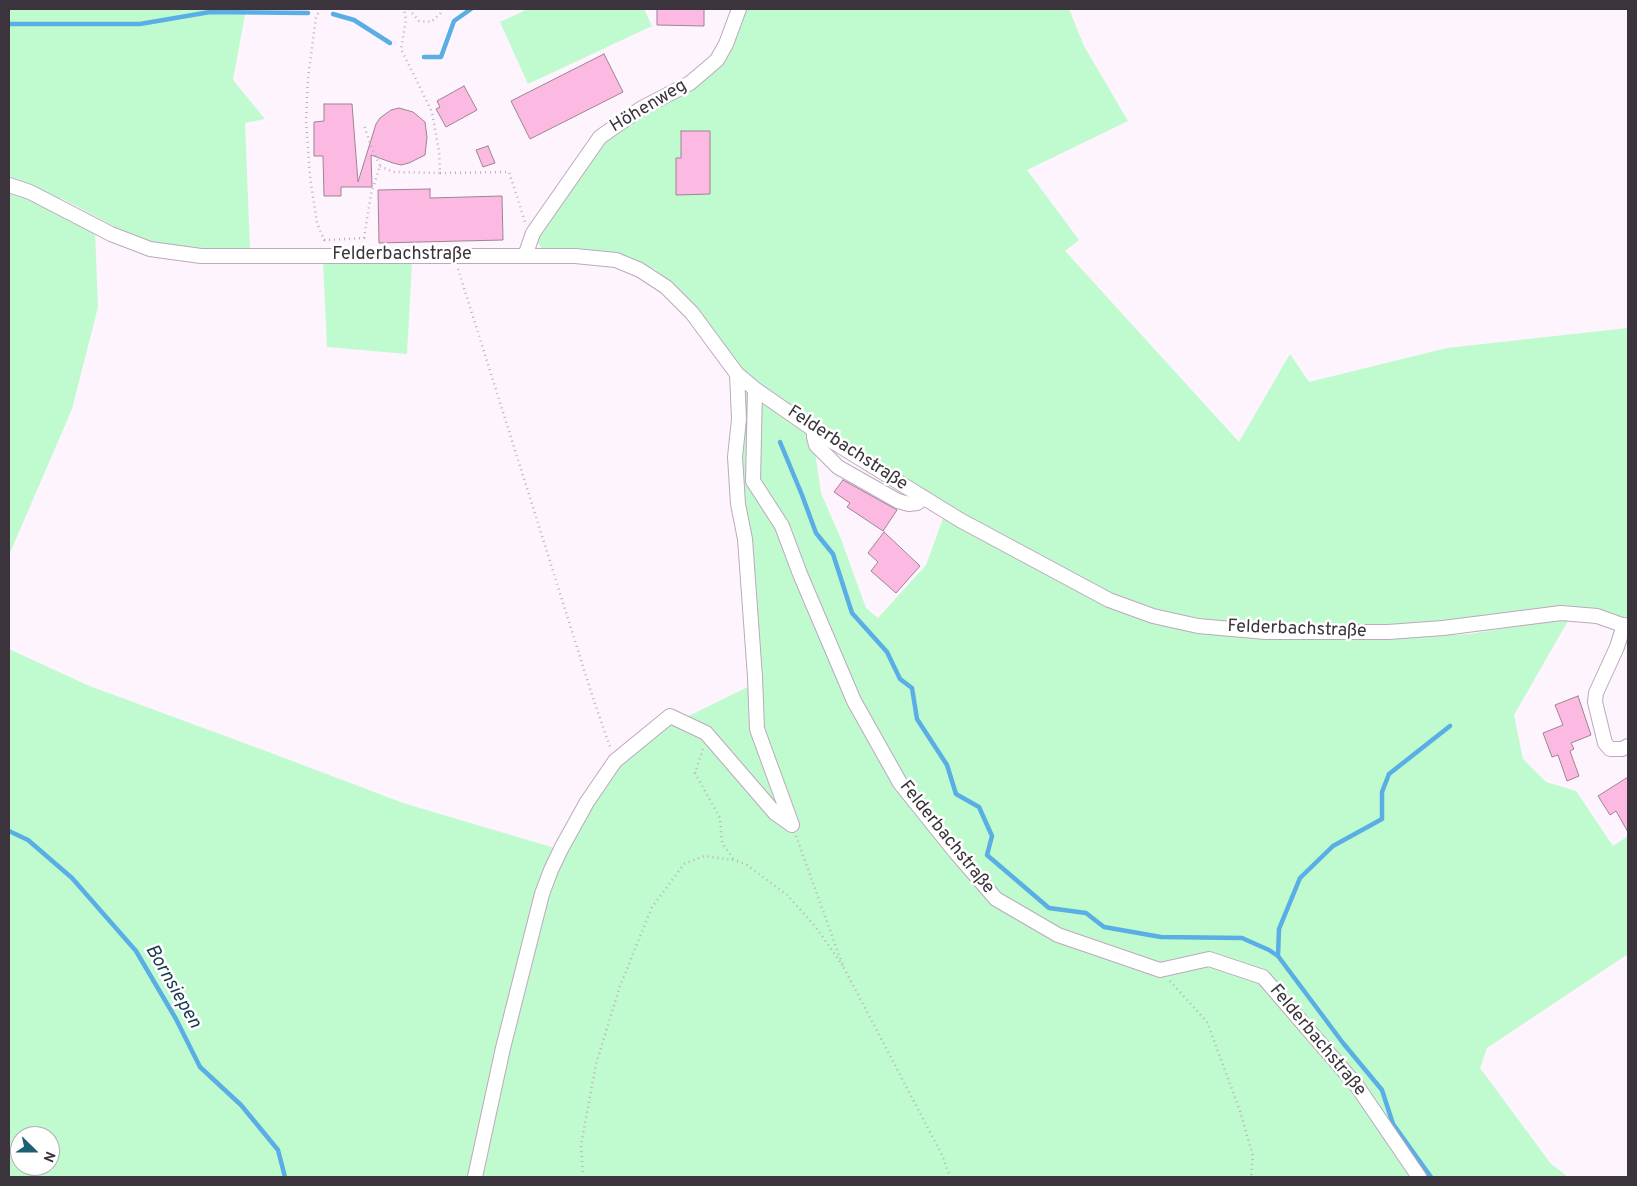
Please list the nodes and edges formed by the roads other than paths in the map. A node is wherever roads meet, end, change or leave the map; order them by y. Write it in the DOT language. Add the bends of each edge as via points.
graph roads {
  1 [pos="739,9"];
  2 [pos="9,186"];
  3 [pos="525,256"];
  4 [pos="737,374"];
  5 [pos="755,389"];
  6 [pos="1626,626"];
  7 [pos="1628,746"];
  8 [pos="475,1177"];
  9 [pos="1419,1177"];
  1 -- 3 [label="street, Höhenweg" via="717,60 690,83 642,108 600,138 533,233"];
  2 -- 3 [label="street, Felderbachstraße" via="30,192 111,234 150,249 201,256"];
  3 -- 4 [label="street, Felderbachstraße" via="616,260 640,270 666,287 692,313"];
  4 -- 5 [label="street, Felderbachstraße"];
  4 -- 8 [label="street" via="740,419 735,457 738,504 745,539 757,729 792,825 775,813 706,733 670,716 615,761 562,847 542,894"];
  5 -- 6 [label="street, Felderbachstraße" via="814,430 960,520 1109,600 1153,616 1198,626 1266,632 1388,632 1561,613 1597,616"];
  5 -- 9 [label="street, Felderbachstraße" via="753,480 782,526 854,700 900,783 957,854 996,899 1058,935 1160,970 1209,959 1263,977 1357,1086"];
  6 -- 7 [label="street" via="1594,702 1599,725 1610,749"];
}
